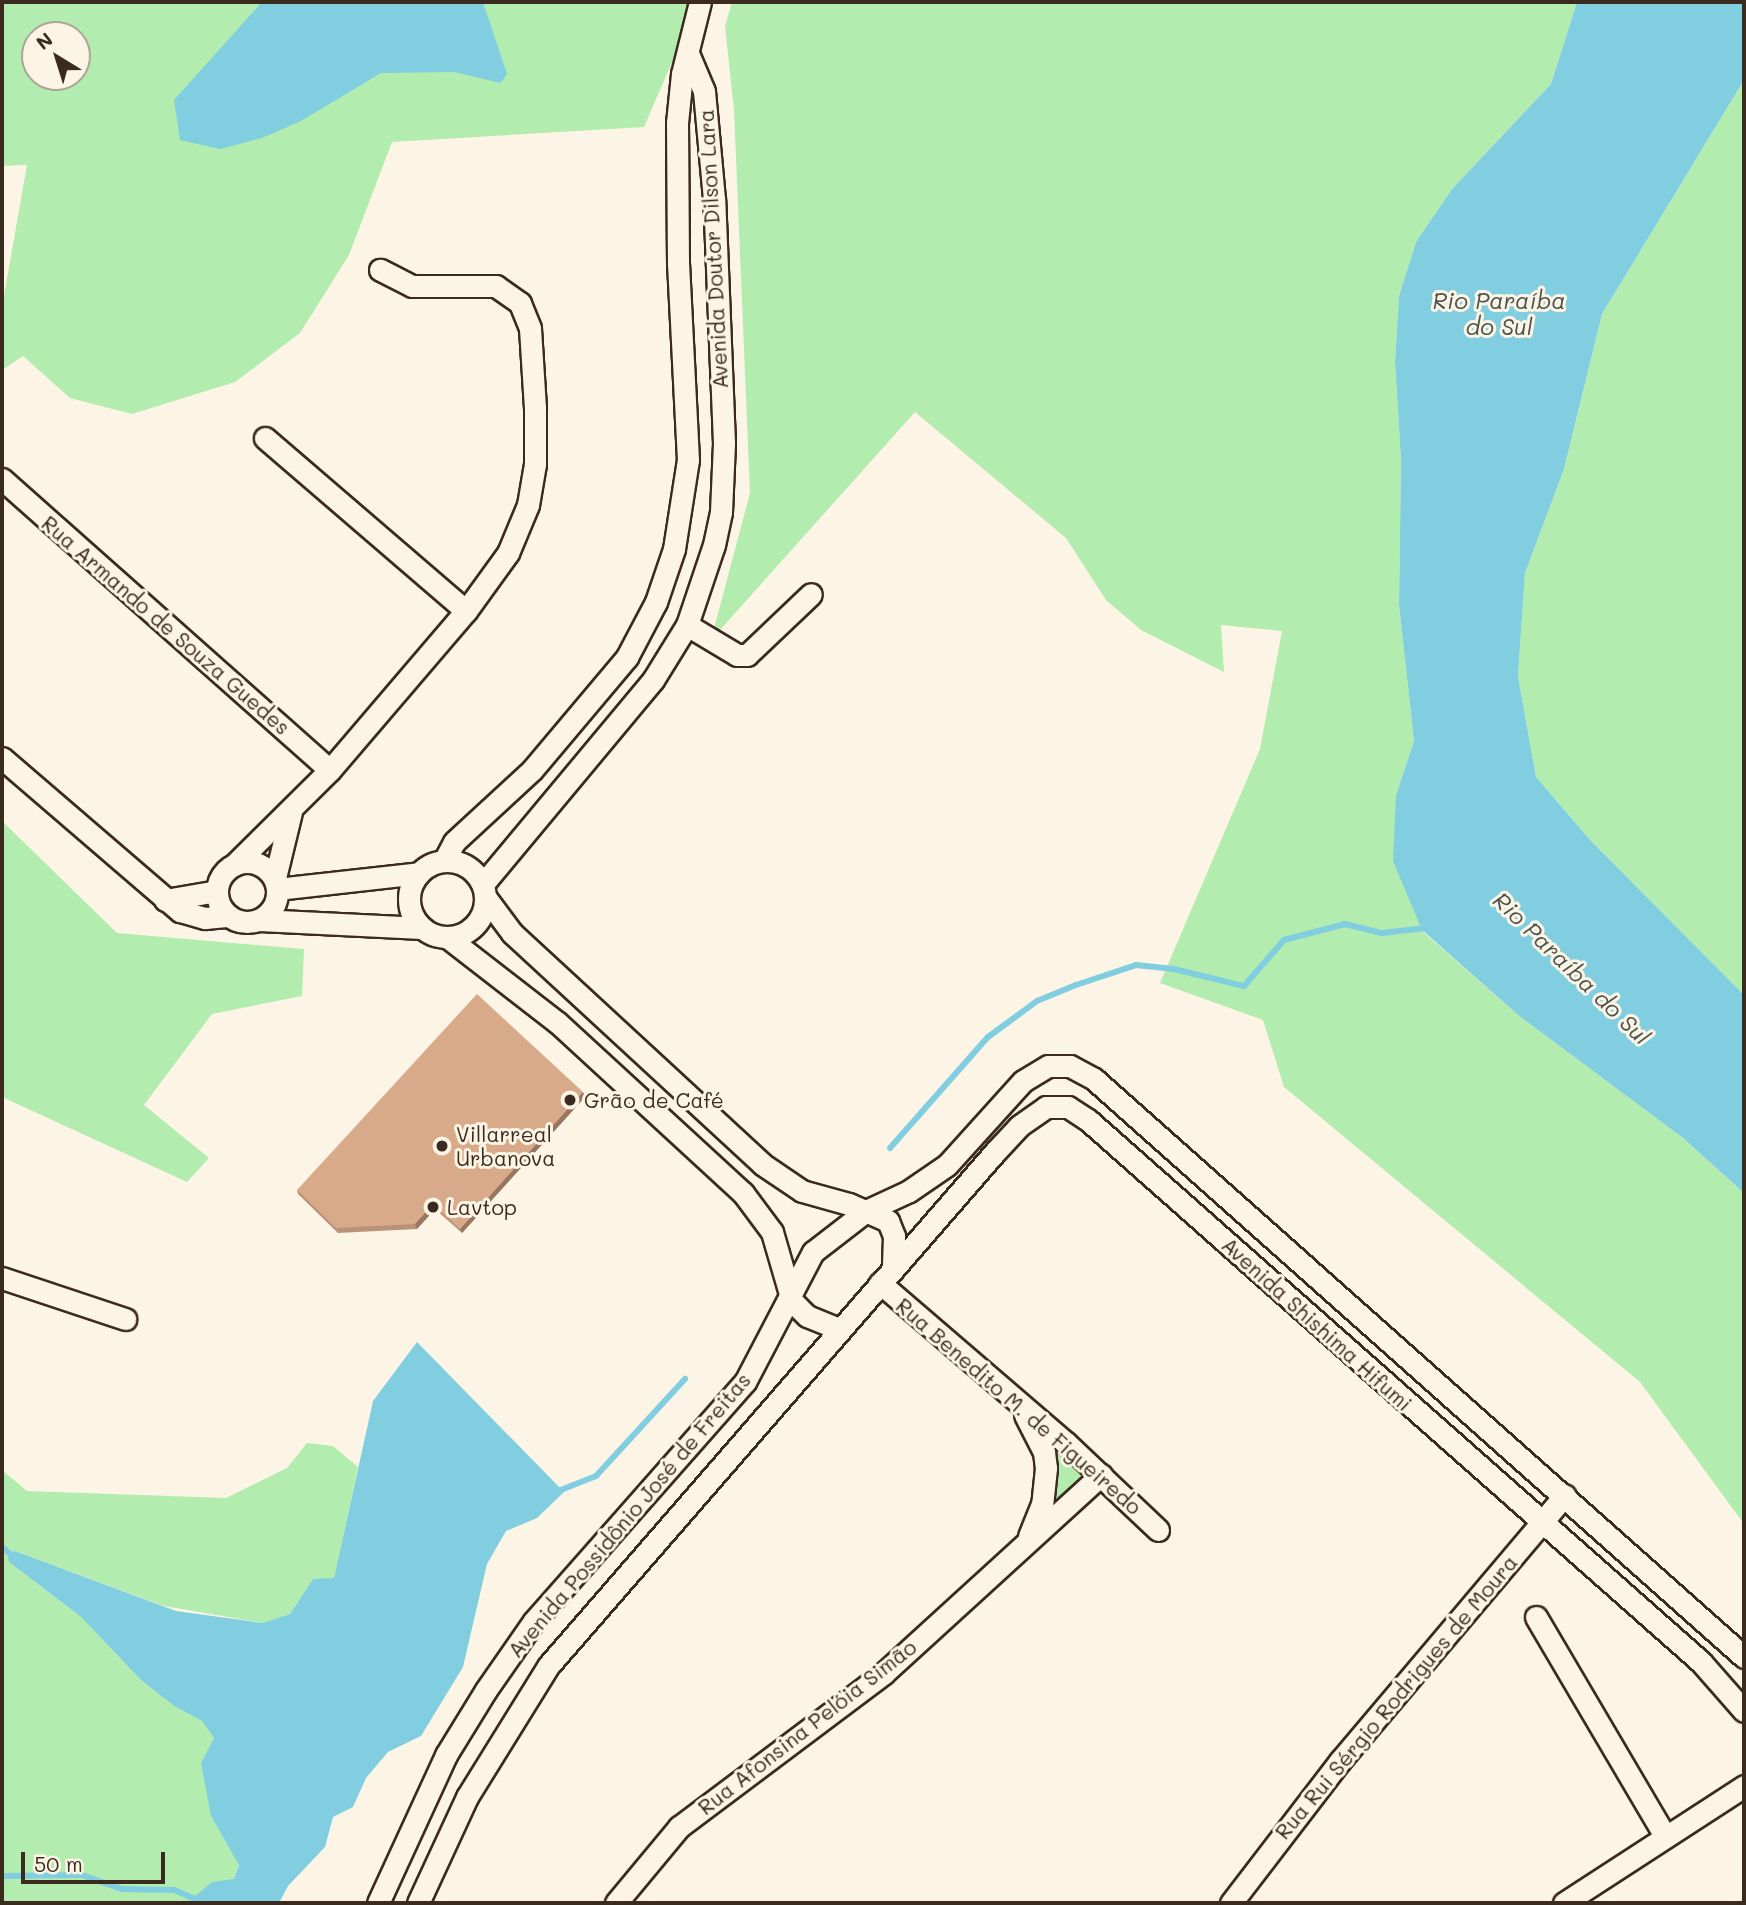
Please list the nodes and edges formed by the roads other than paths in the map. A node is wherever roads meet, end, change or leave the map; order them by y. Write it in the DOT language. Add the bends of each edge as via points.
graph roads {
  1 [pos="700,2"];
  2 [pos="690,55"];
  3 [pos="380,271"];
  4 [pos="265,438"];
  5 [pos="687,442"];
  6 [pos="724,443"];
  7 [pos="2,479"];
  8 [pos="811,594"];
  9 [pos="466,611"];
  10 [pos="687,625"];
  11 [pos="2,758"];
  12 [pos="330,770"];
  13 [pos="291,812"];
  14 [pos="444,861"];
  15 [pos="234,864"];
  16 [pos="419,873"];
  17 [pos="276,883"];
  18 [pos="217,891"];
  19 [pos="484,891"];
  20 [pos="165,900"];
  21 [pos="229,916"];
  22 [pos="259,920"];
  23 [pos="422,928"];
  24 [pos="447,937"];
  25 [pos="871,1208"];
  26 [pos="886,1276"];
  27 [pos="2,1278"];
  28 [pos="784,1302"];
  29 [pos="125,1320"];
  30 [pos="839,1329"];
  31 [pos="1021,1407"];
  32 [pos="1101,1475"];
  33 [pos="1564,1495"];
  34 [pos="1542,1521"];
  35 [pos="1158,1530"];
  36 [pos="1027,1543"];
  37 [pos="1536,1617"];
  38 [pos="1744,1657"];
  39 [pos="1744,1711"];
  40 [pos="1744,1786"];
  41 [pos="1665,1836"];
  42 [pos="378,1903"];
  43 [pos="418,1903"];
  44 [pos="616,1903"];
  45 [pos="1231,1903"];
  46 [pos="1564,1903"];
  1 -- 2 [label="street" via="691,24"];
  2 -- 5 [label="street, Avenida Doutor Dilson Lara" via="682,74 677,123"];
  2 -- 6 [label="street, Avenida Doutor Dilson Lara" via="704,91 710,142"];
  3 -- 9 [label="street" via="412,286 496,286 514,297 528,318 535,442 528,505 508,552"];
  4 -- 9 [label="street"];
  5 -- 6 [label="street"];
  5 -- 14 [label="street, Avenida Doutor Dilson Lara" via="679,535 639,638 567,730 505,798 454,842"];
  6 -- 10 [label="street, Avenida Doutor Dilson Lara" via="721,512"];
  7 -- 12 [label="street, Rua Armando de Souza Guedes"];
  8 -- 10 [label="street" via="747,655 737,655"];
  9 -- 12 [label="street"];
  10 -- 19 [label="street, Avenida Doutor Dilson Lara" via="633,706"];
  11 -- 20 [label="street"];
  12 -- 13 [label="street"];
  13 -- 15 [label="street"];
  13 -- 17 [label="street"];
  14 -- 16 [label="street"];
  14 -- 19 [label="street" via="467,866"];
  15 -- 17 [label="street" via="254,863"];
  15 -- 18 [label="street" via="220,879"];
  16 -- 17 [label="street"];
  16 -- 23 [label="street" via="412,883 410,907"];
  17 -- 22 [label="street" via="273,908"];
  18 -- 20 [label="street"];
  18 -- 21 [label="street" via="219,904"];
  19 -- 24 [label="street" via="475,926"];
  19 -- 25 [label="street" via="512,933 762,1164 802,1191"];
  20 -- 21 [label="street" via="197,917"];
  21 -- 22 [label="street"];
  22 -- 23 [label="street"];
  23 -- 24 [label="street"];
  24 -- 28 [label="street" via="558,1023 743,1193 772,1232"];
  25 -- 26 [label="street" via="894,1231"];
  25 -- 28 [label="street, Avenida Shishima Hifumi" via="813,1252"];
  25 -- 33 [label="street, Avenida Shishima Hifumi" via="909,1191 947,1165 1031,1074 1048,1066 1077,1068"];
  26 -- 30 [label="street, Avenida Shishima Hifumi"];
  26 -- 31 [label="street, Rua Benedito M. de Figueiredo"];
  26 -- 34 [label="street, Avenida Shishima Hifumi" via="1019,1126 1046,1107 1068,1107"];
  27 -- 29 [label="street"];
  28 -- 30 [label="street"];
  28 -- 42 [label="street, Avenida Possidônio José de Freitas" via="745,1382 534,1621 493,1678 446,1755"];
  30 -- 43 [label="street, Avenida Possidônio José de Freitas" via="549,1665 467,1797"];
  31 -- 32 [label="street, Rua Benedito M. de Figueiredo"];
  31 -- 36 [label="street" via="1044,1452 1046,1468 1042,1504"];
  32 -- 35 [label="street, Rua Benedito M. de Figueiredo"];
  32 -- 36 [label="street, Rua Afonsina Pelóia Simão"];
  33 -- 34 [label="street, Rua Rui Sérgio Rodrigues de Moura"];
  33 -- 38 [label="street, Avenida Shishima Hifumi"];
  34 -- 39 [label="street, Avenida Shishima Hifumi" via="1701,1662"];
  34 -- 45 [label="street, Rua Rui Sérgio Rodrigues de Moura" via="1340,1761"];
  36 -- 44 [label="street, Rua Afonsina Pelóia Simão" via="884,1673 679,1827"];
  37 -- 41 [label="street"];
  40 -- 41 [label="street"];
  41 -- 46 [label="street"];
}
